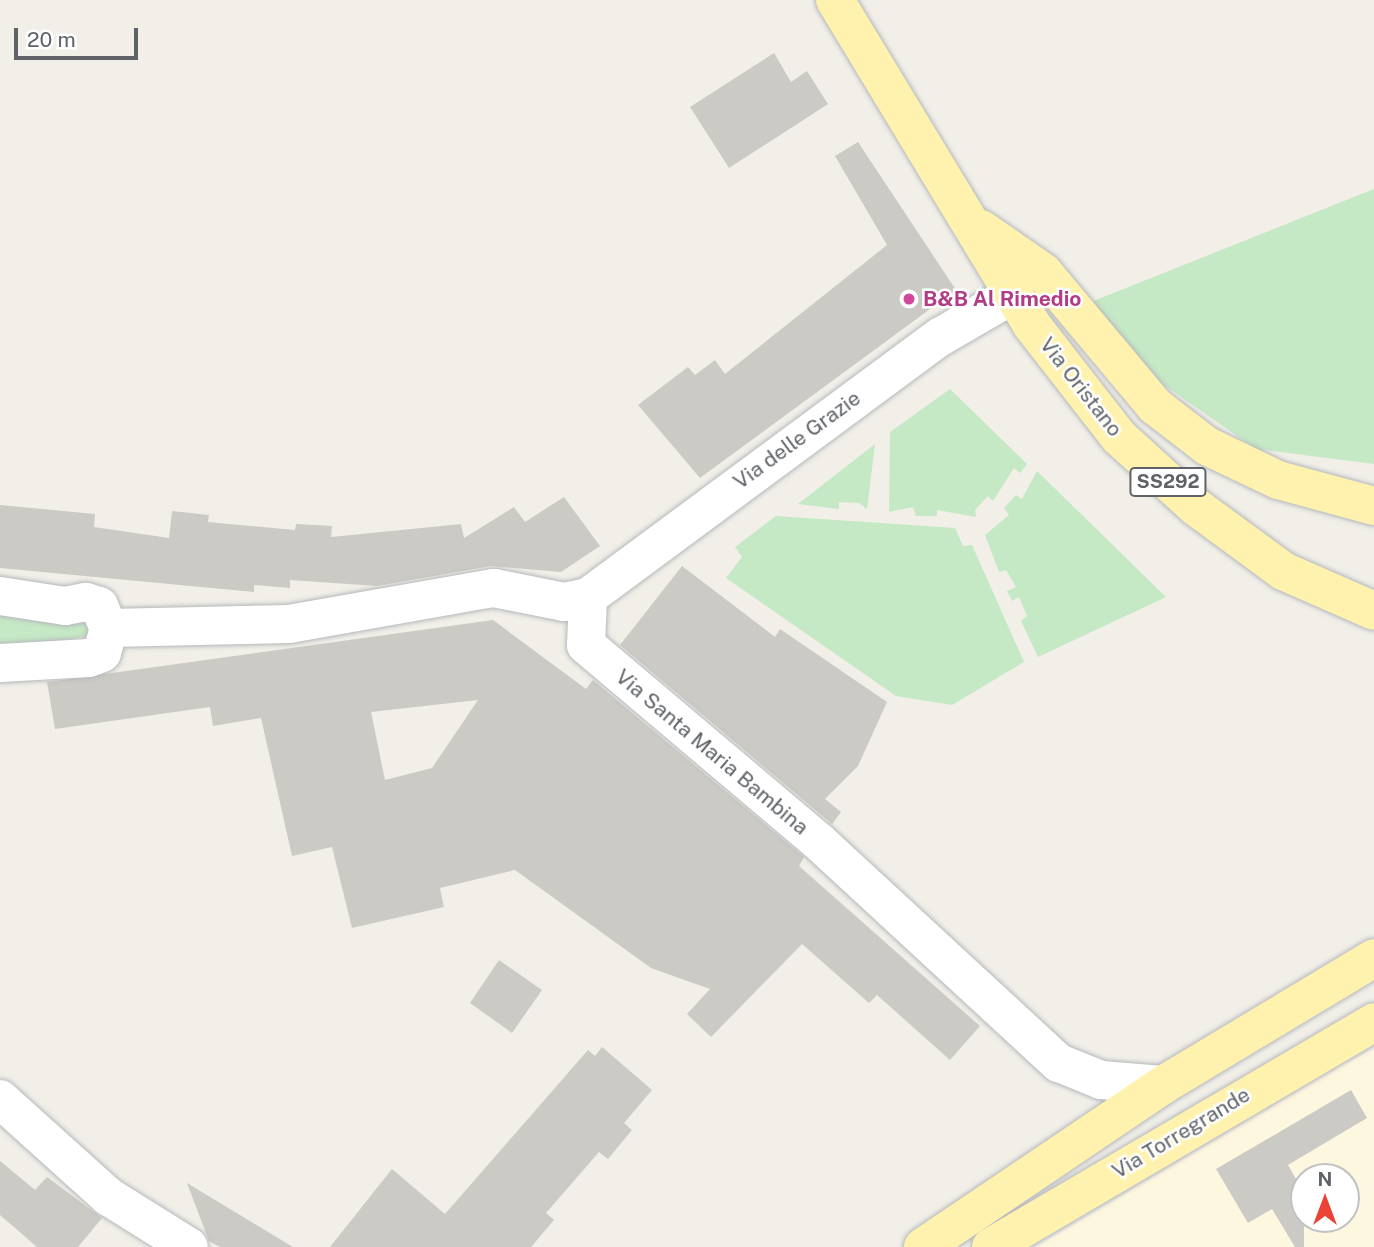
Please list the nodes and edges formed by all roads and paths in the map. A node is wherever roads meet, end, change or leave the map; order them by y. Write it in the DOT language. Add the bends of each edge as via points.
graph roads {
  1 [pos="835,0"];
  2 [pos="968,220"];
  3 [pos="1014,295"];
  4 [pos="1374,506"];
  5 [pos="0,596"];
  6 [pos="589,597"];
  7 [pos="1374,611"];
  8 [pos="109,628"];
  9 [pos="0,663"];
  10 [pos="1374,958"];
  11 [pos="1374,1021"];
  12 [pos="1163,1084"];
  13 [pos="0,1099"];
  14 [pos="189,1247"];
  15 [pos="923,1247"];
  16 [pos="990,1247"];
  1 -- 2 [label="main road, Via Oristano / SS292"];
  2 -- 3 [label="main road, Via Oristano / SS292"];
  2 -- 4 [label="main road" via="1042,272 1129,379 1207,446 1278,480"];
  3 -- 6 [label="street, Via delle Grazie" via="928,345"];
  3 -- 7 [label="main road, Via Oristano / SS292" via="1119,437 1196,507 1283,571"];
  5 -- 8 [label="street" via="65,606 86,602 99,606"];
  6 -- 8 [label="street" via="564,602 494,588 289,624"];
  6 -- 12 [label="street, Via Santa Maria Bambina" via="582,631 592,651 818,841 1059,1063 1101,1080"];
  8 -- 9 [label="street" via="102,653 89,658"];
  10 -- 12 [label="main road"];
  11 -- 16 [label="main road, Via Torregrande"];
  12 -- 15 [label="main road"];
  13 -- 14 [label="street" via="109,1197"];
}
